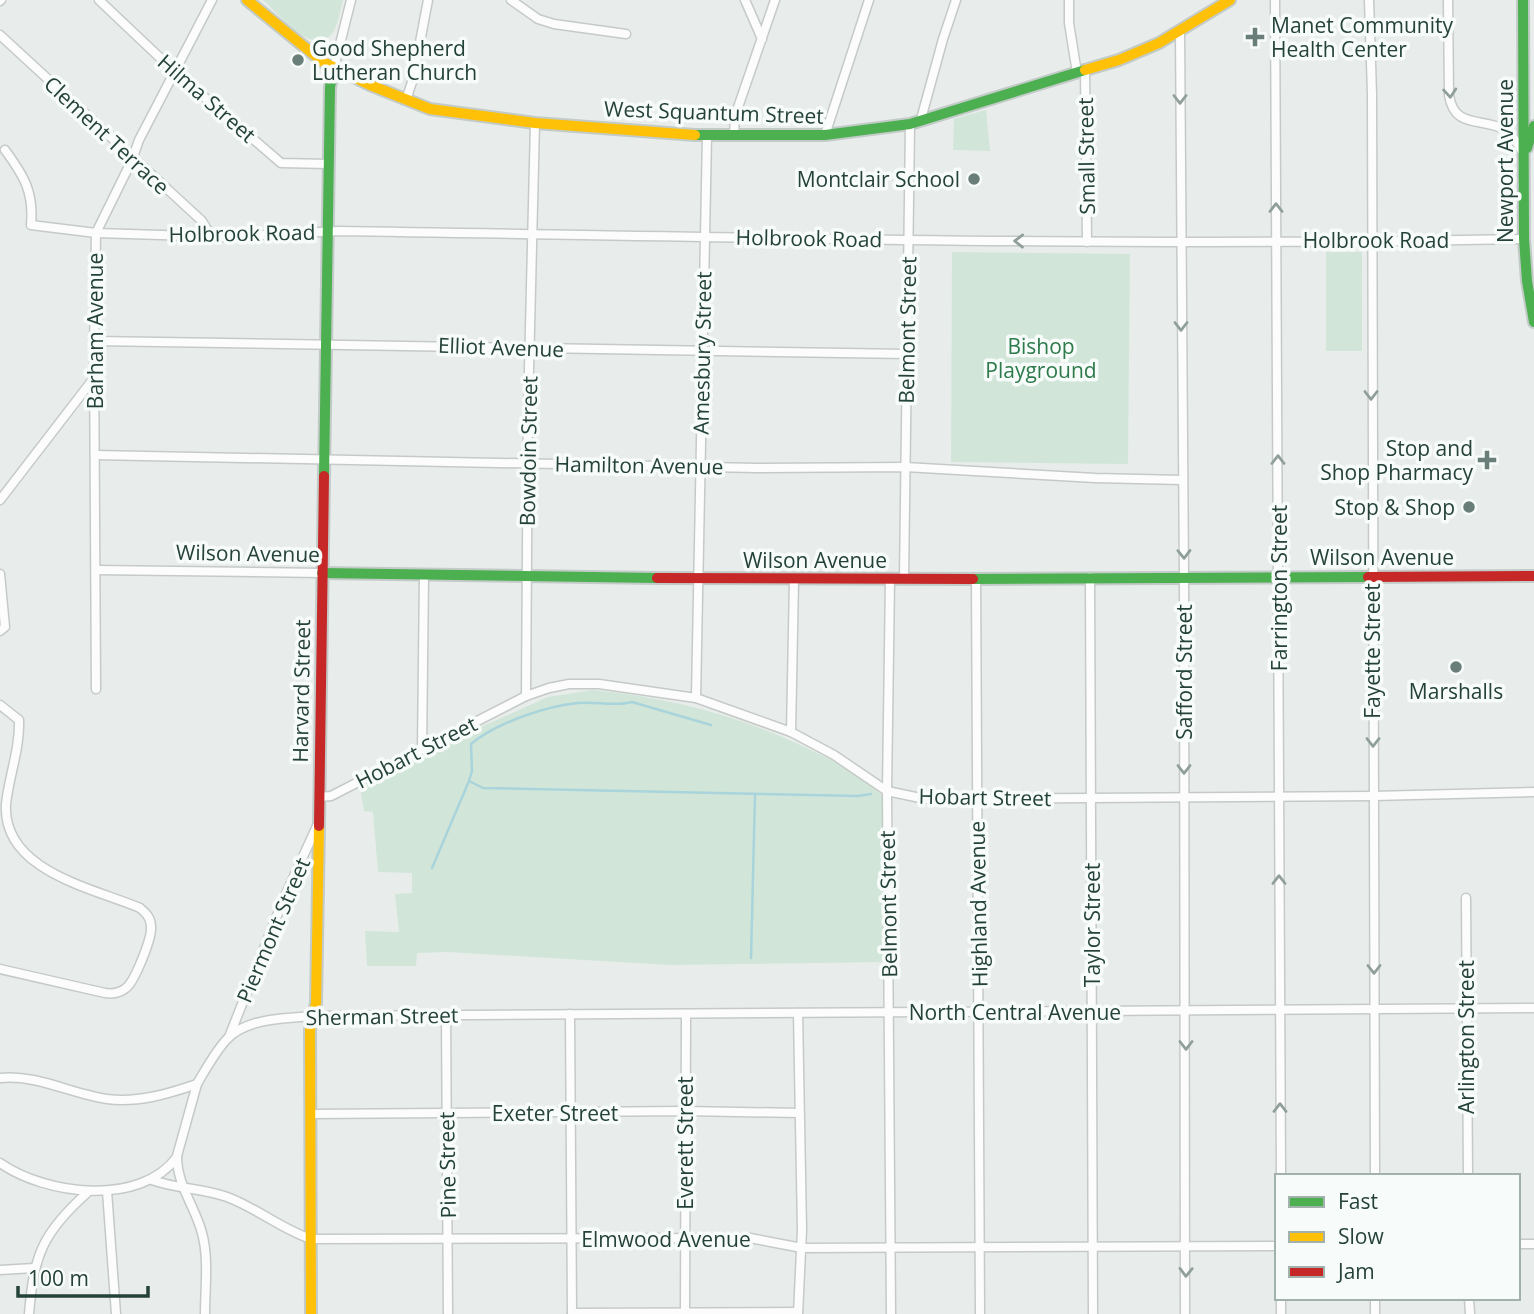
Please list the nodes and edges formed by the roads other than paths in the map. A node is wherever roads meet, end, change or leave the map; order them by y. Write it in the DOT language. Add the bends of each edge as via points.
graph roads {
  1 [pos="99,0"];
  2 [pos="212,0"];
  3 [pos="247,0"];
  4 [pos="351,0"];
  5 [pos="428,0"];
  6 [pos="511,0"];
  7 [pos="745,0"];
  8 [pos="775,0"];
  9 [pos="869,0"];
  10 [pos="957,0"];
  11 [pos="1069,0"];
  12 [pos="1230,0"];
  13 [pos="1275,0"];
  14 [pos="1369,0"];
  15 [pos="1448,0"];
  16 [pos="1523,0"];
  17 [pos="1180,31"];
  18 [pos="626,34"];
  19 [pos="0,35"];
  20 [pos="762,38"];
  21 [pos="334,68"];
  22 [pos="176,72"];
  23 [pos="1081,72"];
  24 [pos="406,100"];
  25 [pos="916,121"];
  26 [pos="535,123"];
  27 [pos="1534,126"];
  28 [pos="708,135"];
  29 [pos="825,135"];
  30 [pos="734,136"];
  31 [pos="5,150"];
  32 [pos="1524,157"];
  33 [pos="132,160"];
  34 [pos="329,164"];
  35 [pos="327,232"];
  36 [pos="96,233"];
  37 [pos="532,234"];
  38 [pos="211,236"];
  39 [pos="705,236"];
  40 [pos="909,239"];
  41 [pos="1523,239"];
  42 [pos="1277,241"];
  43 [pos="1087,242"];
  44 [pos="1180,242"];
  45 [pos="1371,242"];
  46 [pos="1534,322"];
  47 [pos="94,341"];
  48 [pos="327,345"];
  49 [pos="530,348"];
  50 [pos="703,351"];
  51 [pos="907,354"];
  52 [pos="94,378"];
  53 [pos="94,455"];
  54 [pos="325,459"];
  55 [pos="528,462"];
  56 [pos="701,466"];
  57 [pos="905,467"];
  58 [pos="1182,480"];
  59 [pos="0,500"];
  60 [pos="96,570"];
  61 [pos="322,573"];
  62 [pos="0,574"];
  63 [pos="424,575"];
  64 [pos="1372,576"];
  65 [pos="1534,576"];
  66 [pos="527,577"];
  67 [pos="1090,577"];
  68 [pos="1279,577"];
  69 [pos="1184,578"];
  70 [pos="699,579"];
  71 [pos="890,579"];
  72 [pos="904,579"];
  73 [pos="976,579"];
  74 [pos="794,580"];
  75 [pos="0,631"];
  76 [pos="96,690"];
  77 [pos="526,695"];
  78 [pos="696,698"];
  79 [pos="1,706"];
  80 [pos="791,732"];
  81 [pos="422,749"];
  82 [pos="887,791"];
  83 [pos="1534,792"];
  84 [pos="1373,796"];
  85 [pos="319,797"];
  86 [pos="1091,797"];
  87 [pos="1184,797"];
  88 [pos="1279,797"];
  89 [pos="976,799"];
  90 [pos="318,823"];
  91 [pos="1466,898"];
  92 [pos="0,969"];
  93 [pos="1465,1008"];
  94 [pos="1534,1008"];
  95 [pos="1374,1009"];
  96 [pos="1186,1010"];
  97 [pos="1280,1010"];
  98 [pos="979,1012"];
  99 [pos="1092,1012"];
  100 [pos="799,1013"];
  101 [pos="889,1013"];
  102 [pos="570,1014"];
  103 [pos="686,1014"];
  104 [pos="446,1015"];
  105 [pos="313,1016"];
  106 [pos="229,1037"];
  107 [pos="0,1078"];
  108 [pos="197,1084"];
  109 [pos="685,1111"];
  110 [pos="446,1113"];
  111 [pos="570,1113"];
  112 [pos="799,1113"];
  113 [pos="312,1114"];
  114 [pos="177,1157"];
  115 [pos="0,1163"];
  116 [pos="1281,1174"];
  117 [pos="1375,1174"];
  118 [pos="1468,1174"];
  119 [pos="152,1180"];
  120 [pos="182,1189"];
  121 [pos="107,1191"];
  122 [pos="88,1192"];
  123 [pos="686,1237"];
  124 [pos="311,1239"];
  125 [pos="448,1239"];
  126 [pos="572,1239"];
  127 [pos="1186,1245"];
  128 [pos="1275,1246"];
  129 [pos="891,1247"];
  130 [pos="1093,1247"];
  131 [pos="802,1248"];
  132 [pos="980,1248"];
  133 [pos="34,1268"];
  134 [pos="0,1270"];
  135 [pos="798,1313"];
  136 [pos="29,1314"];
  137 [pos="116,1314"];
  138 [pos="205,1314"];
  139 [pos="311,1314"];
  140 [pos="448,1314"];
  141 [pos="572,1314"];
  142 [pos="685,1314"];
  143 [pos="891,1314"];
  144 [pos="981,1314"];
  145 [pos="1093,1314"];
  146 [pos="1185,1314"];
  1 -- 22 [label="street, Hilma Street"];
  2 -- 22 [label="street, Barham Avenue"];
  3 -- 21 [label="street, West Squantum Street"];
  4 -- 21 [label="street"];
  5 -- 24 [label="street"];
  6 -- 18 [label="street" via="554,24"];
  7 -- 20 [label="street"];
  8 -- 20 [label="street"];
  9 -- 29 [label="street"];
  10 -- 25 [label="street, Belmont Street"];
  11 -- 23 [label="street, Small Street" via="1069,23"];
  12 -- 17 [label="street, West Squantum Street"];
  42 -- 13 [label="street, Farrington Street, one-way"];
  14 -- 45 [label="street, Fayette Street"];
  15 -- 32 [label="street, one-way" via="1450,103 1467,120 1503,129"];
  16 -- 32 [label="street, Newport Avenue"];
  17 -- 23 [label="street, West Squantum Street"];
  17 -- 44 [label="street, Safford Street, one-way"];
  19 -- 33 [label="street, Clement Terrace"];
  20 -- 30 [label="street" via="735,116"];
  21 -- 24 [label="street, West Squantum Street"];
  21 -- 34 [label="street, Harvard Street"];
  22 -- 33 [label="street, Barham Avenue"];
  22 -- 34 [label="street, Hilma Street" via="281,163"];
  23 -- 25 [label="street, West Squantum Street"];
  23 -- 43 [label="street, Small Street"];
  24 -- 26 [label="street, West Squantum Street" via="446,112"];
  25 -- 29 [label="street, West Squantum Street"];
  25 -- 40 [label="street, Belmont Street"];
  26 -- 28 [label="street, West Squantum Street"];
  26 -- 37 [label="street, Bowdoin Street"];
  27 -- 32 [label="street"];
  28 -- 30 [label="street, West Squantum Street"];
  28 -- 39 [label="street, Amesbury Street"];
  29 -- 30 [label="street, West Squantum Street"];
  31 -- 36 [label="street, Holbrook Road" via="32,198 31,225"];
  32 -- 41 [label="street, Newport Avenue"];
  33 -- 36 [label="street, Barham Avenue"];
  33 -- 38 [label="street, Clement Terrace" via="202,221"];
  34 -- 35 [label="street, Harvard Street"];
  35 -- 37 [label="street, Holbrook Road"];
  35 -- 38 [label="street, Holbrook Road"];
  35 -- 48 [label="street, Harvard Street"];
  36 -- 38 [label="street, Holbrook Road"];
  36 -- 47 [label="street, Barham Avenue"];
  37 -- 39 [label="street, Holbrook Road"];
  37 -- 49 [label="street, Bowdoin Street"];
  39 -- 40 [label="street, Holbrook Road"];
  39 -- 50 [label="street, Amesbury Street"];
  43 -- 40 [label="street, Holbrook Road, one-way"];
  40 -- 51 [label="street, Belmont Street"];
  41 -- 45 [label="street, Holbrook Road"];
  41 -- 46 [label="street, Newport Avenue"];
  42 -- 44 [label="street, Holbrook Road"];
  42 -- 45 [label="street, Holbrook Road"];
  68 -- 42 [label="street, Farrington Street, one-way"];
  43 -- 44 [label="street, Holbrook Road"];
  44 -- 58 [label="street, Safford Street, one-way"];
  45 -- 64 [label="street, Fayette Street, one-way"];
  47 -- 48 [label="street, Elliot Avenue"];
  47 -- 52 [label="street, Barham Avenue"];
  48 -- 49 [label="street, Elliot Avenue"];
  48 -- 54 [label="street, Harvard Street"];
  49 -- 50 [label="street, Elliot Avenue"];
  49 -- 55 [label="street, Bowdoin Street"];
  50 -- 51 [label="street, Elliot Avenue"];
  50 -- 56 [label="street, Amesbury Street"];
  51 -- 57 [label="street, Belmont Street"];
  52 -- 53 [label="street, Barham Avenue"];
  52 -- 59 [label="street"];
  53 -- 54 [label="street, Hamilton Avenue"];
  53 -- 60 [label="street, Barham Avenue"];
  54 -- 55 [label="street, Hamilton Avenue"];
  54 -- 61 [label="street, Harvard Street"];
  55 -- 56 [label="street, Hamilton Avenue"];
  55 -- 66 [label="street, Bowdoin Street"];
  56 -- 57 [label="street, Hamilton Avenue"];
  56 -- 70 [label="street, Amesbury Street"];
  57 -- 58 [label="street, Hamilton Avenue"];
  57 -- 72 [label="street, Belmont Street"];
  58 -- 69 [label="street, Safford Street, one-way"];
  60 -- 61 [label="street, Wilson Avenue"];
  60 -- 76 [label="street, Barham Avenue"];
  61 -- 63 [label="street, Wilson Avenue"];
  61 -- 85 [label="street, Harvard Street"];
  62 -- 75 [label="street" via="5,627"];
  63 -- 66 [label="street, Wilson Avenue"];
  63 -- 81 [label="street"];
  64 -- 65 [label="street, Wilson Avenue"];
  64 -- 68 [label="street, Wilson Avenue"];
  64 -- 84 [label="street, Fayette Street, one-way"];
  66 -- 70 [label="street, Wilson Avenue"];
  66 -- 77 [label="street, Bowdoin Street"];
  67 -- 69 [label="street, Wilson Avenue"];
  67 -- 73 [label="street, Wilson Avenue"];
  67 -- 86 [label="street, Taylor Street"];
  68 -- 69 [label="street, Wilson Avenue"];
  68 -- 88 [label="street, Farrington Street"];
  69 -- 87 [label="street, Safford Street, one-way"];
  70 -- 74 [label="street, Wilson Avenue"];
  70 -- 78 [label="street, Amesbury Street"];
  71 -- 72 [label="street, Wilson Avenue"];
  71 -- 74 [label="street, Wilson Avenue"];
  71 -- 82 [label="street, Belmont Street"];
  72 -- 73 [label="street, Wilson Avenue"];
  73 -- 89 [label="street, Highland Avenue"];
  74 -- 80 [label="street"];
  77 -- 78 [label="street, Hobart Street" via="569,684 599,684"];
  77 -- 81 [label="street, Hobart Street"];
  78 -- 80 [label="street, Hobart Street"];
  79 -- 92 [label="street" via="19,720 6,805 18,846 46,870 140,908 152,928 134,980 117,993"];
  80 -- 82 [label="street, Hobart Street"];
  81 -- 85 [label="street, Hobart Street" via="331,796"];
  82 -- 89 [label="street, Hobart Street" via="925,799"];
  82 -- 101 [label="street, Belmont Street"];
  83 -- 84 [label="street, Hobart Street"];
  84 -- 88 [label="street, Hobart Street"];
  84 -- 95 [label="street, Fayette Street, one-way"];
  85 -- 90 [label="street, Harvard Street"];
  86 -- 87 [label="street, Hobart Street"];
  86 -- 89 [label="street, Hobart Street"];
  86 -- 99 [label="street, Taylor Street"];
  87 -- 88 [label="street, Hobart Street"];
  87 -- 96 [label="street, Safford Street"];
  97 -- 88 [label="street, Farrington Street, one-way"];
  89 -- 98 [label="street, Highland Avenue"];
  90 -- 105 [label="street, Harvard Street"];
  90 -- 106 [label="street, Piermont Street"];
  91 -- 93 [label="street, Arlington Street"];
  93 -- 94 [label="street, North Central Avenue"];
  93 -- 95 [label="street, North Central Avenue"];
  93 -- 118 [label="street, Arlington Street"];
  95 -- 97 [label="street, North Central Avenue"];
  95 -- 117 [label="street, Fayette Street"];
  96 -- 97 [label="street, North Central Avenue"];
  96 -- 99 [label="street, North Central Avenue"];
  96 -- 127 [label="street, Safford Street, one-way"];
  116 -- 97 [label="street, Farrington Street, one-way"];
  98 -- 99 [label="street, North Central Avenue"];
  98 -- 101 [label="street, North Central Avenue"];
  98 -- 132 [label="street, Highland Avenue"];
  99 -- 130 [label="street, Taylor Street"];
  100 -- 101 [label="street, North Central Avenue"];
  100 -- 103 [label="street, Sherman Street"];
  100 -- 112 [label="street"];
  101 -- 129 [label="street, Belmont Street"];
  102 -- 103 [label="street, Sherman Street"];
  102 -- 104 [label="street, Sherman Street"];
  102 -- 111 [label="street"];
  103 -- 109 [label="street, Everett Street"];
  104 -- 105 [label="street, Sherman Street"];
  104 -- 110 [label="street, Pine Street"];
  105 -- 106 [label="street, Sherman Street" via="278,1018"];
  105 -- 113 [label="street, Harvard Street"];
  106 -- 108 [label="street"];
  107 -- 108 [label="street" via="23,1078 114,1099 147,1098"];
  108 -- 114 [label="street"];
  109 -- 111 [label="street, Exeter Street"];
  109 -- 112 [label="street, Exeter Street"];
  109 -- 123 [label="street, Everett Street"];
  110 -- 111 [label="street, Exeter Street"];
  110 -- 113 [label="street, Exeter Street"];
  110 -- 125 [label="street, Pine Street"];
  111 -- 126 [label="street"];
  112 -- 131 [label="street"];
  113 -- 124 [label="street, Harvard Street"];
  114 -- 119 [label="street"];
  114 -- 120 [label="street"];
  115 -- 122 [label="street" via="34,1180"];
  119 -- 120 [label="street, Elmwood Avenue"];
  119 -- 121 [label="street"];
  120 -- 124 [label="street, Elmwood Avenue" via="224,1196"];
  120 -- 138 [label="street" via="204,1239"];
  121 -- 122 [label="street"];
  121 -- 137 [label="street"];
  122 -- 133 [label="street" via="47,1239"];
  123 -- 126 [label="street, Elmwood Avenue"];
  123 -- 131 [label="street, Elmwood Avenue" via="750,1238"];
  123 -- 142 [label="street, Everett Street"];
  124 -- 125 [label="street, Elmwood Avenue"];
  124 -- 139 [label="street, Harvard Street"];
  125 -- 126 [label="street, Elmwood Avenue"];
  125 -- 140 [label="street, Pine Street"];
  126 -- 141 [label="street"];
  127 -- 128 [label="street, Elmwood Avenue"];
  127 -- 130 [label="street, Elmwood Avenue"];
  127 -- 146 [label="street, Safford Street, one-way"];
  129 -- 131 [label="street, Elmwood Avenue"];
  129 -- 132 [label="street, Elmwood Avenue"];
  129 -- 143 [label="street, Belmont Street"];
  130 -- 132 [label="street, Elmwood Avenue"];
  130 -- 145 [label="street, Taylor Street"];
  131 -- 135 [label="street"];
  132 -- 144 [label="street, Highland Avenue"];
  133 -- 134 [label="street"];
  133 -- 136 [label="street"];
  135 -- 142 [label="street"];
  141 -- 142 [label="street"];
}
